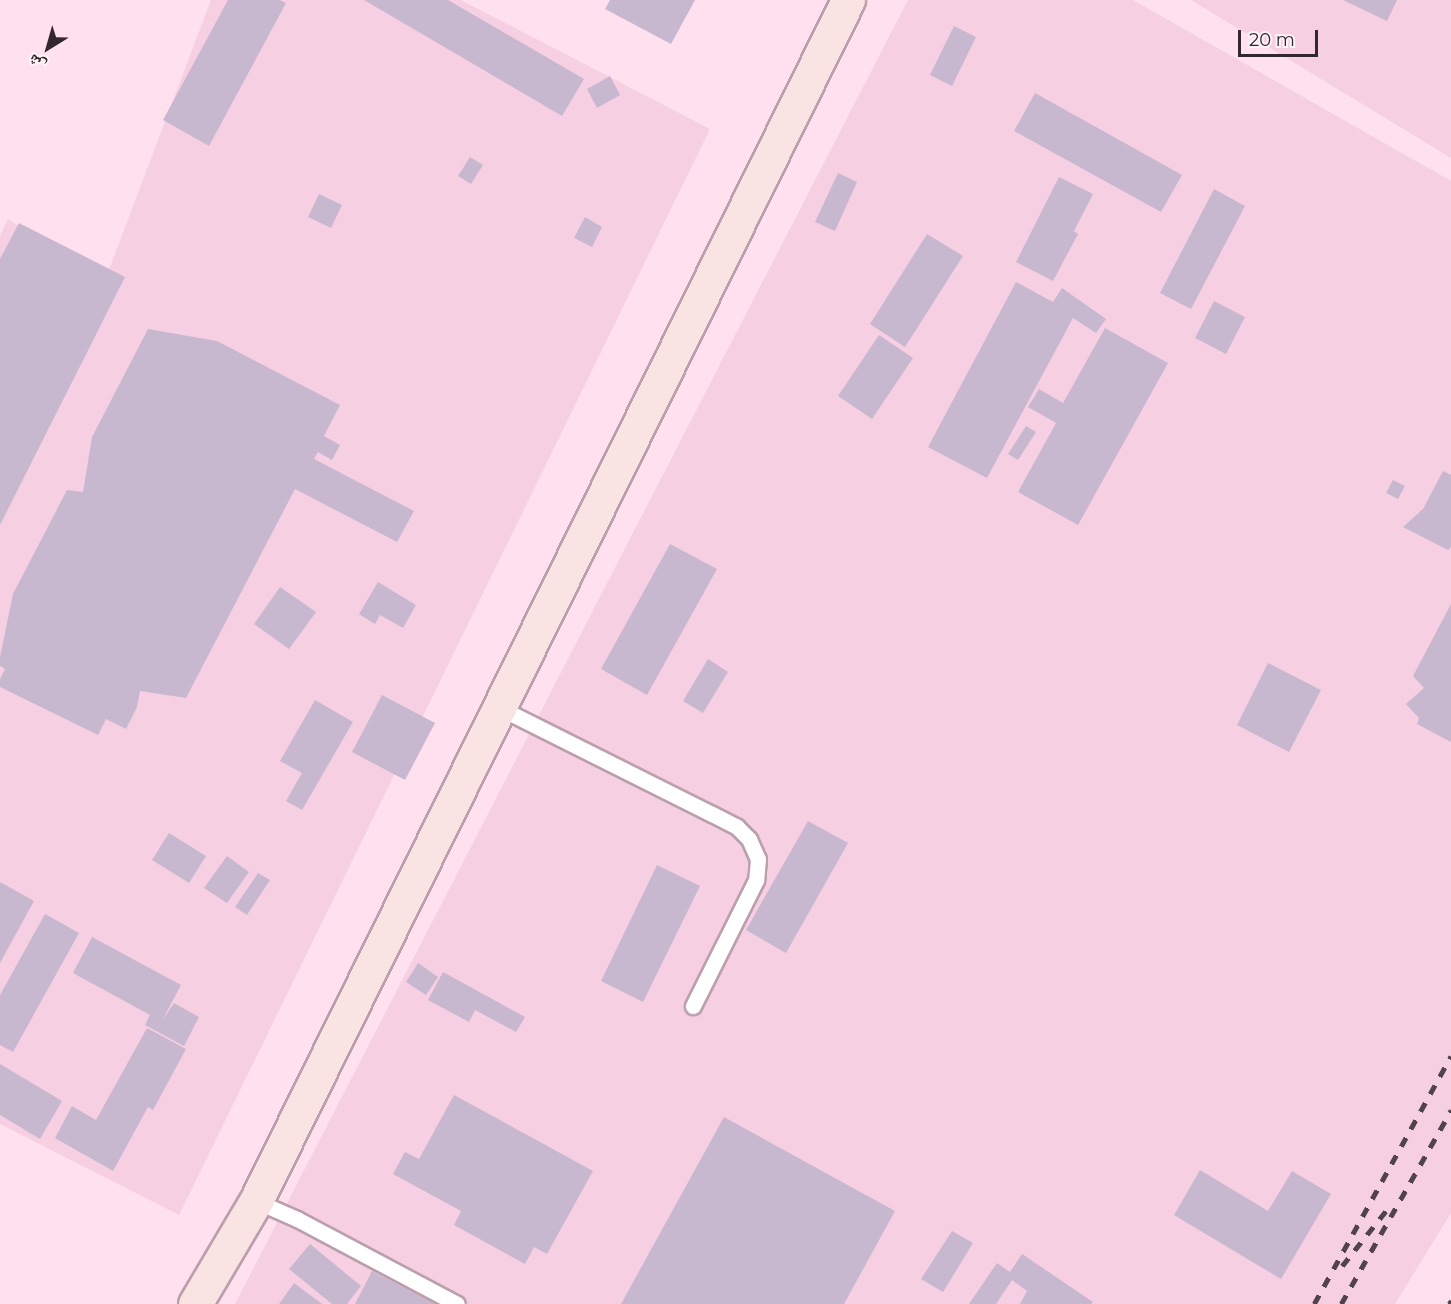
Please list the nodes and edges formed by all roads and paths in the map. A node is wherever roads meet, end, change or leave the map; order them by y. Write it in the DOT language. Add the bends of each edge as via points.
graph roads {
  1 [pos="848,0"];
  2 [pos="498,707"];
  3 [pos="693,1006"];
  4 [pos="256,1202"];
  5 [pos="195,1304"];
  6 [pos="457,1304"];
  1 -- 2 [label="main road"];
  2 -- 3 [label="lane" via="737,827 749,839 758,859 756,880"];
  2 -- 4 [label="main road"];
  4 -- 5 [label="main road"];
  4 -- 6 [label="lane" via="297,1219"];
}
